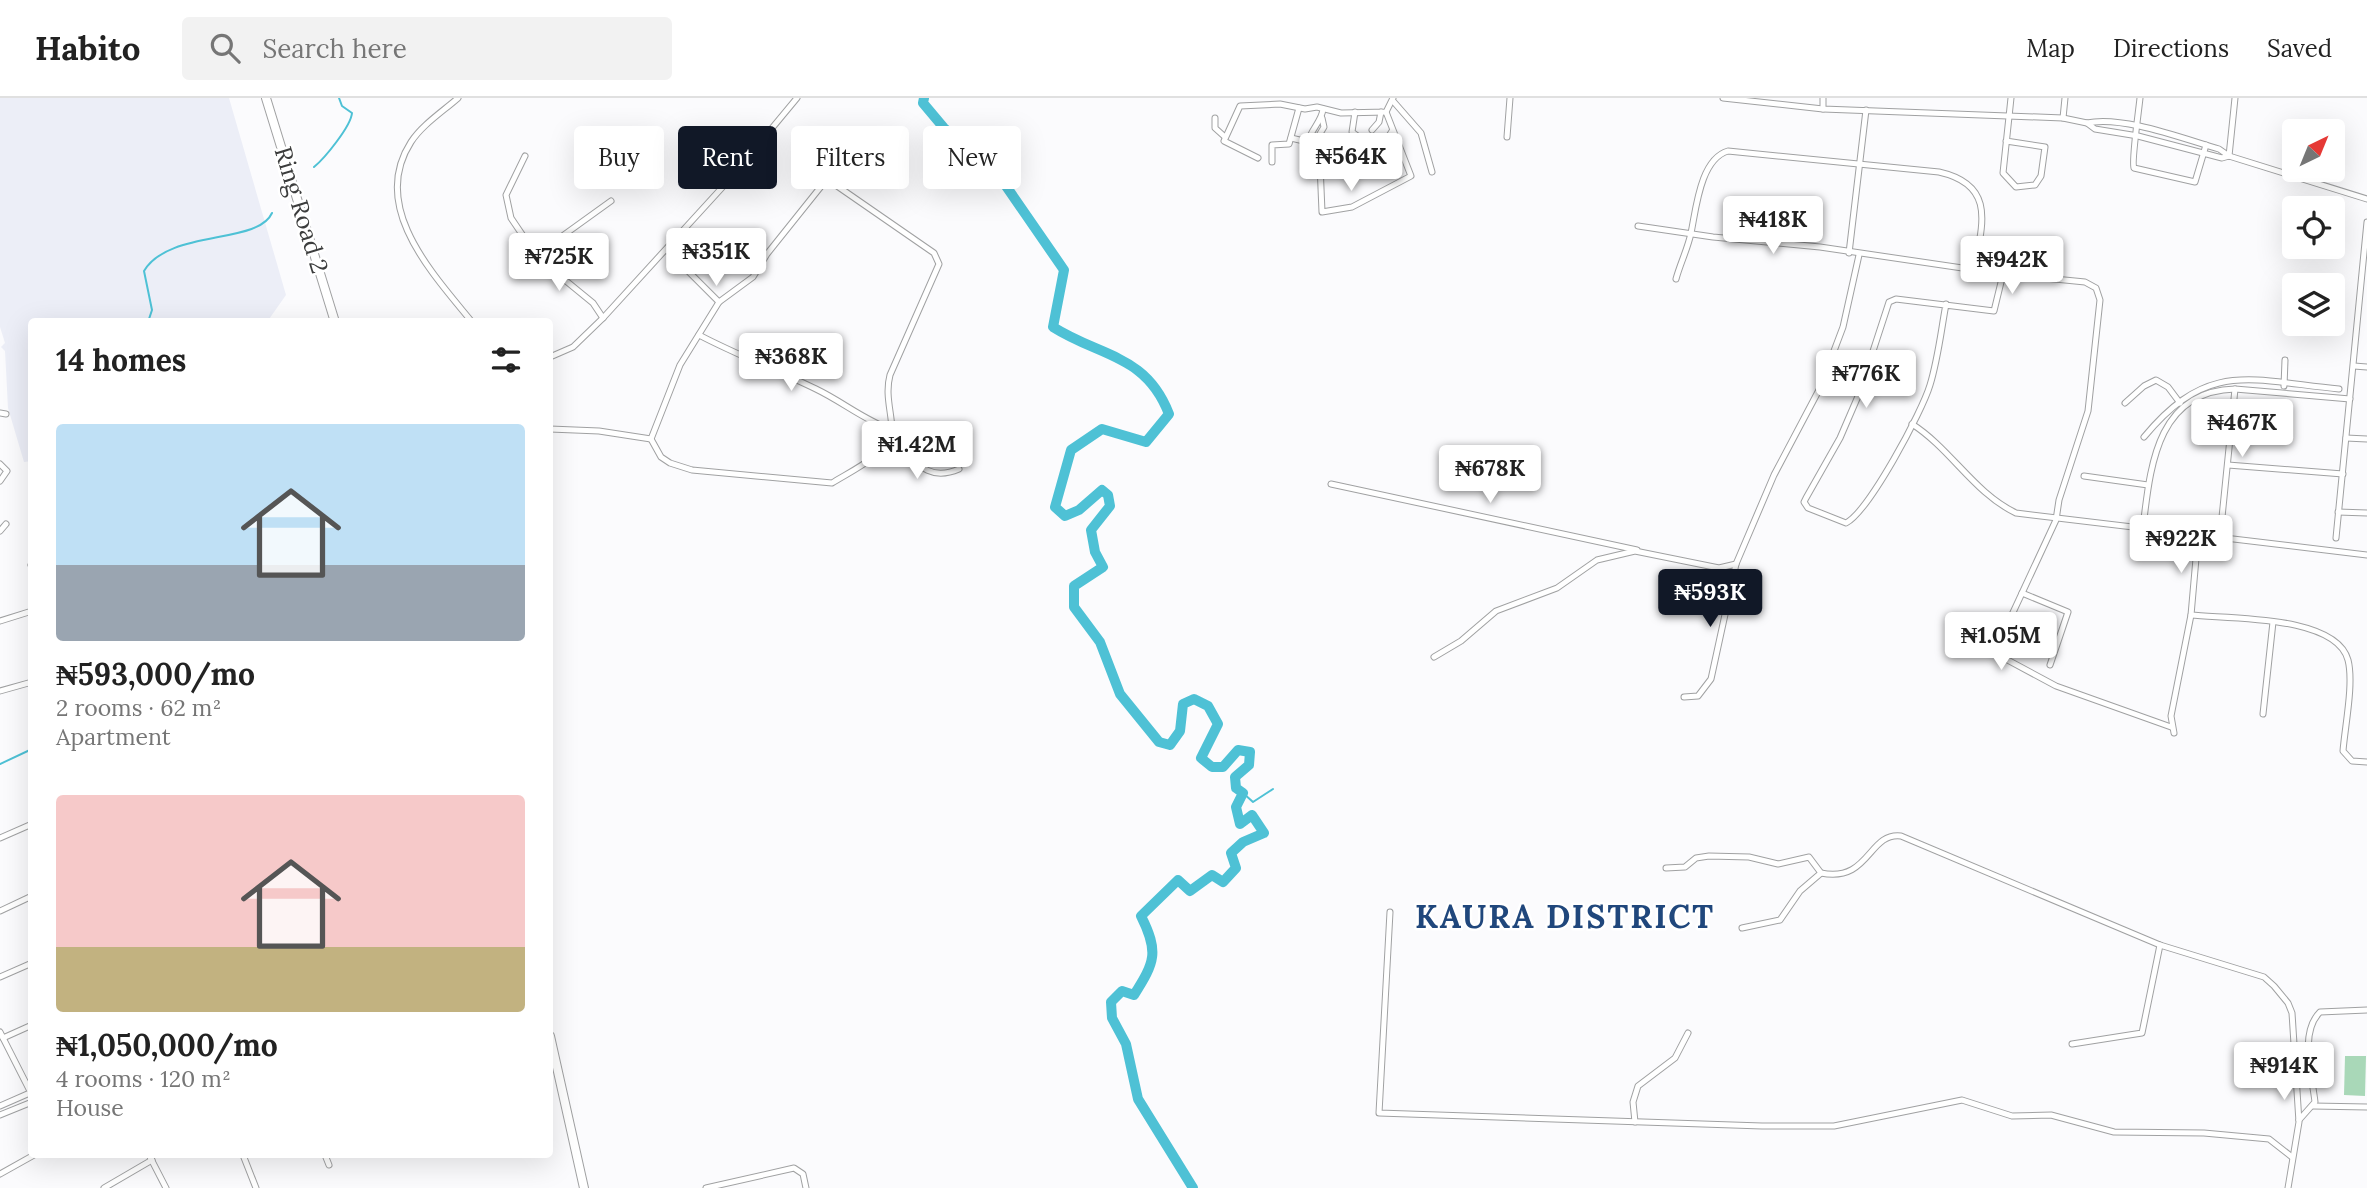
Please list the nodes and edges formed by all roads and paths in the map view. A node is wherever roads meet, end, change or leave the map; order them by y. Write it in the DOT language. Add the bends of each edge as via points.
graph roads {
  1 [pos="266,98"];
  2 [pos="458,98"];
  3 [pos="797,98"];
  4 [pos="1510,98"];
  5 [pos="1723,98"];
  6 [pos="1823,98"];
  7 [pos="2011,98"];
  8 [pos="2065,98"];
  9 [pos="2140,98"];
  10 [pos="2235,98"];
  11 [pos="1393,100"];
  12 [pos="1282,101"];
  13 [pos="1299,108"];
  14 [pos="1323,109"];
  15 [pos="1823,109"];
  16 [pos="1866,110"];
  17 [pos="1355,112"];
  18 [pos="1383,112"];
  19 [pos="2009,115"];
  20 [pos="1215,118"];
  21 [pos="2063,118"];
  22 [pos="2087,123"];
  23 [pos="2138,128"];
  24 [pos="1372,130"];
  25 [pos="1392,131"];
  26 [pos="2138,136"];
  27 [pos="1359,137"];
  28 [pos="1507,137"];
  29 [pos="1291,138"];
  30 [pos="1224,139"];
  31 [pos="2006,141"];
  32 [pos="1214,142"];
  33 [pos="1373,143"];
  34 [pos="2206,145"];
  35 [pos="1380,150"];
  36 [pos="2204,154"];
  37 [pos="525,156"];
  38 [pos="2229,156"];
  39 [pos="1258,158"];
  40 [pos="1272,162"];
  41 [pos="1860,163"];
  42 [pos="1432,172"];
  43 [pos="2367,199"];
  44 [pos="611,201"];
  45 [pos="2367,222"];
  46 [pos="1638,226"];
  47 [pos="1691,234"];
  48 [pos="667,250"];
  49 [pos="2366,250"];
  50 [pos="1849,253"];
  51 [pos="536,255"];
  52 [pos="1858,255"];
  53 [pos="1974,269"];
  54 [pos="2003,274"];
  55 [pos="1676,279"];
  56 [pos="719,302"];
  57 [pos="1946,304"];
  58 [pos="334,318"];
  59 [pos="469,318"];
  60 [pos="603,318"];
  61 [pos="699,335"];
  62 [pos="553,356"];
  63 [pos="2285,360"];
  64 [pos="2354,366"];
  65 [pos="2367,367"];
  66 [pos="2284,383"];
  67 [pos="2339,388"];
  68 [pos="2235,389"];
  69 [pos="2283,393"];
  70 [pos="2350,399"];
  71 [pos="2178,401"];
  72 [pos="2125,403"];
  73 [pos="2184,408"];
  74 [pos="1912,424"];
  75 [pos="553,429"];
  76 [pos="892,430"];
  77 [pos="890,437"];
  78 [pos="2144,437"];
  79 [pos="2346,438"];
  80 [pos="651,439"];
  81 [pos="2367,439"];
  82 [pos="0,464"];
  83 [pos="2228,465"];
  84 [pos="959,469"];
  85 [pos="2343,474"];
  86 [pos="2084,476"];
  87 [pos="0,481"];
  88 [pos="1331,484"];
  89 [pos="2148,485"];
  90 [pos="2338,512"];
  91 [pos="2367,513"];
  92 [pos="2144,519"];
  93 [pos="2056,520"];
  94 [pos="6,524"];
  95 [pos="2221,527"];
  96 [pos="0,531"];
  97 [pos="2198,536"];
  98 [pos="2336,538"];
  99 [pos="1644,551"];
  100 [pos="2367,555"];
  101 [pos="1736,564"];
  102 [pos="2022,593"];
  103 [pos="28,612"];
  104 [pos="2191,615"];
  105 [pos="0,621"];
  106 [pos="2273,622"];
  107 [pos="1434,657"];
  108 [pos="2050,665"];
  109 [pos="28,683"];
  110 [pos="0,691"];
  111 [pos="1684,697"];
  112 [pos="2263,714"];
  113 [pos="2367,762"];
  114 [pos="28,826"];
  115 [pos="0,838"];
  116 [pos="1666,868"];
  117 [pos="1821,873"];
  118 [pos="28,898"];
  119 [pos="0,911"];
  120 [pos="1390,912"];
  121 [pos="1742,928"];
  122 [pos="2160,945"];
  123 [pos="28,965"];
  124 [pos="0,977"];
  125 [pos="2367,1010"];
  126 [pos="28,1026"];
  127 [pos="1688,1033"];
  128 [pos="1,1035"];
  129 [pos="2072,1044"];
  130 [pos="553,1049"];
  131 [pos="28,1088"];
  132 [pos="28,1095"];
  133 [pos="28,1104"];
  134 [pos="0,1106"];
  135 [pos="2313,1106"];
  136 [pos="2367,1107"];
  137 [pos="0,1115"];
  138 [pos="2299,1120"];
  139 [pos="1634,1122"];
  140 [pos="2292,1157"];
  141 [pos="29,1158"];
  142 [pos="150,1158"];
  143 [pos="244,1158"];
  144 [pos="326,1158"];
  145 [pos="329,1165"];
  146 [pos="0,1174"];
  147 [pos="104,1188"];
  148 [pos="166,1188"];
  149 [pos="256,1188"];
  150 [pos="584,1188"];
  151 [pos="706,1188"];
  152 [pos="806,1188"];
  153 [pos="2288,1188"];
  1 -- 58 [label="main road, Ring Road 2"];
  2 -- 59 [label="street" via="424,127 406,150 397,199 407,233"];
  3 -- 48 [label="street"];
  4 -- 28 [label="street"];
  5 -- 15 [label="street"];
  6 -- 15 [label="street"];
  7 -- 19 [label="street"];
  8 -- 21 [label="street"];
  9 -- 23 [label="street"];
  10 -- 38 [label="street"];
  11 -- 18 [label="street"];
  11 -- 42 [label="street" via="1421,133"];
  12 -- 13 [label="street"];
  12 -- 30 [label="street" via="1240,106"];
  13 -- 14 [label="street"];
  13 -- 29 [label="street"];
  14 -- 17 [label="street"];
  14 -- 29 [label="street" via="1324,127 1315,142"];
  15 -- 16 [label="street"];
  16 -- 19 [label="street"];
  16 -- 41 [label="street"];
  17 -- 18 [label="street"];
  17 -- 27 [label="street" via="1352,132"];
  18 -- 24 [label="street"];
  18 -- 25 [label="street"];
  19 -- 21 [label="street"];
  19 -- 31 [label="street"];
  20 -- 30 [label="street" via="1215,128"];
  21 -- 22 [label="street"];
  22 -- 23 [label="street" via="2103,121"];
  22 -- 26 [label="street" via="2095,129"];
  23 -- 26 [label="street"];
  23 -- 34 [label="street"];
  25 -- 33 [label="street" via="1411,176 1352,207 1322,212 1320,164 1329,143 1336,142 1337,157 1360,144"];
  25 -- 35 [label="street"];
  26 -- 36 [label="street"];
  26 -- 36 [label="street" via="2131,162 2135,169 2195,181"];
  29 -- 40 [label="street" via="1289,144 1272,145"];
  30 -- 32 [label="street"];
  30 -- 39 [label="street"];
  31 -- 31 [label="street" via="2003,173 2008,181 2020,188 2035,185 2041,176 2045,147"];
  34 -- 36 [label="street"];
  34 -- 38 [label="street"];
  36 -- 38 [label="street"];
  37 -- 51 [label="street" via="508,187 506,202 511,218"];
  38 -- 43 [label="street"];
  41 -- 47 [label="street" via="1724,151 1697,196"];
  41 -- 50 [label="street"];
  41 -- 53 [label="street" via="1939,172 1969,186 1984,215"];
  44 -- 51 [label="street"];
  45 -- 49 [label="street"];
  46 -- 47 [label="street"];
  47 -- 50 [label="street"];
  47 -- 55 [label="street"];
  48 -- 56 [label="street"];
  48 -- 60 [label="street"];
  49 -- 64 [label="street"];
  50 -- 52 [label="street"];
  51 -- 60 [label="street" via="593,303"];
  52 -- 53 [label="street"];
  52 -- 101 [label="street" via="1843,327 1820,388 1777,467"];
  53 -- 54 [label="street"];
  54 -- 57 [label="street" via="1994,311"];
  54 -- 93 [label="street" via="2085,282 2099,293 2088,411"];
  56 -- 61 [label="street"];
  56 -- 76 [label="street" via="753,277 766,254 828,178 934,253 939,264 888,383"];
  57 -- 74 [label="street" via="1930,385"];
  57 -- 74 [label="street" via="1889,302 1859,394 1805,505 1841,523 1849,522 1868,501"];
  60 -- 62 [label="street" via="573,347"];
  61 -- 76 [label="street"];
  61 -- 80 [label="street" via="681,365"];
  63 -- 66 [label="street"];
  64 -- 65 [label="street"];
  64 -- 70 [label="street"];
  66 -- 67 [label="street"];
  66 -- 69 [label="street"];
  66 -- 71 [label="street" via="2221,381"];
  68 -- 69 [label="street"];
  68 -- 73 [label="street" via="2213,392"];
  68 -- 83 [label="street"];
  69 -- 70 [label="street"];
  70 -- 79 [label="street"];
  71 -- 72 [label="street" via="2156,380"];
  71 -- 73 [label="street"];
  71 -- 78 [label="street"];
  73 -- 89 [label="street" via="2160,438"];
  74 -- 93 [label="street" via="1933,438 2007,509"];
  75 -- 80 [label="street"];
  76 -- 77 [label="street"];
  77 -- 80 [label="street" via="881,450 832,483 692,470 670,463 654,449"];
  77 -- 84 [label="street" via="920,468 945,473"];
  79 -- 81 [label="street"];
  79 -- 85 [label="street"];
  82 -- 87 [label="street" via="7,471"];
  83 -- 85 [label="street"];
  83 -- 95 [label="street"];
  85 -- 90 [label="street"];
  86 -- 89 [label="street"];
  88 -- 99 [label="street"];
  89 -- 92 [label="street"];
  90 -- 91 [label="street"];
  90 -- 98 [label="street"];
  93 -- 97 [label="street"];
  93 -- 102 [label="street"];
  94 -- 96 [label="street"];
  97 -- 100 [label="street"];
  97 -- 104 [label="street"];
  99 -- 101 [label="street" via="1719,568"];
  99 -- 107 [label="street" via="1597,560 1558,588 1496,611"];
  101 -- 111 [label="street" via="1711,679 1698,696"];
  102 -- 104 [label="street" via="1997,645 1998,654 2056,686 2173,730 2177,674"];
  102 -- 108 [label="street" via="2068,612"];
  103 -- 105 [label="street"];
  104 -- 106 [label="street"];
  106 -- 112 [label="street"];
  106 -- 113 [label="street" via="2316,629 2342,648 2348,673 2343,751 2352,761"];
  109 -- 110 [label="street"];
  114 -- 115 [label="street"];
  116 -- 117 [label="street" via="1685,867 1709,856 1749,857 1778,864 1809,857"];
  117 -- 121 [label="street" via="1800,891 1780,920"];
  117 -- 122 [label="street" via="1849,873 1883,840 1901,836"];
  118 -- 119 [label="street"];
  120 -- 139 [label="street" via="1379,1114"];
  122 -- 129 [label="street" via="2142,1033"];
  122 -- 138 [label="street" via="2264,976 2281,993 2292,1013"];
  123 -- 124 [label="street"];
  125 -- 135 [label="street" via="2320,1012 2311,1024"];
  126 -- 128 [label="street"];
  127 -- 139 [label="street" via="1675,1058 1638,1086"];
  128 -- 131 [label="street"];
  130 -- 150 [label="main road"];
  132 -- 134 [label="street"];
  133 -- 137 [label="street"];
  135 -- 136 [label="street"];
  135 -- 138 [label="street"];
  138 -- 140 [label="street"];
  139 -- 140 [label="street" via="1834,1126 1962,1100 2012,1116 2051,1115 2114,1132 2269,1139"];
  140 -- 153 [label="street"];
  141 -- 146 [label="street"];
  142 -- 147 [label="street"];
  142 -- 148 [label="street"];
  143 -- 149 [label="street"];
  144 -- 145 [label="street"];
  151 -- 152 [label="street" via="794,1168 803,1174"];
}
